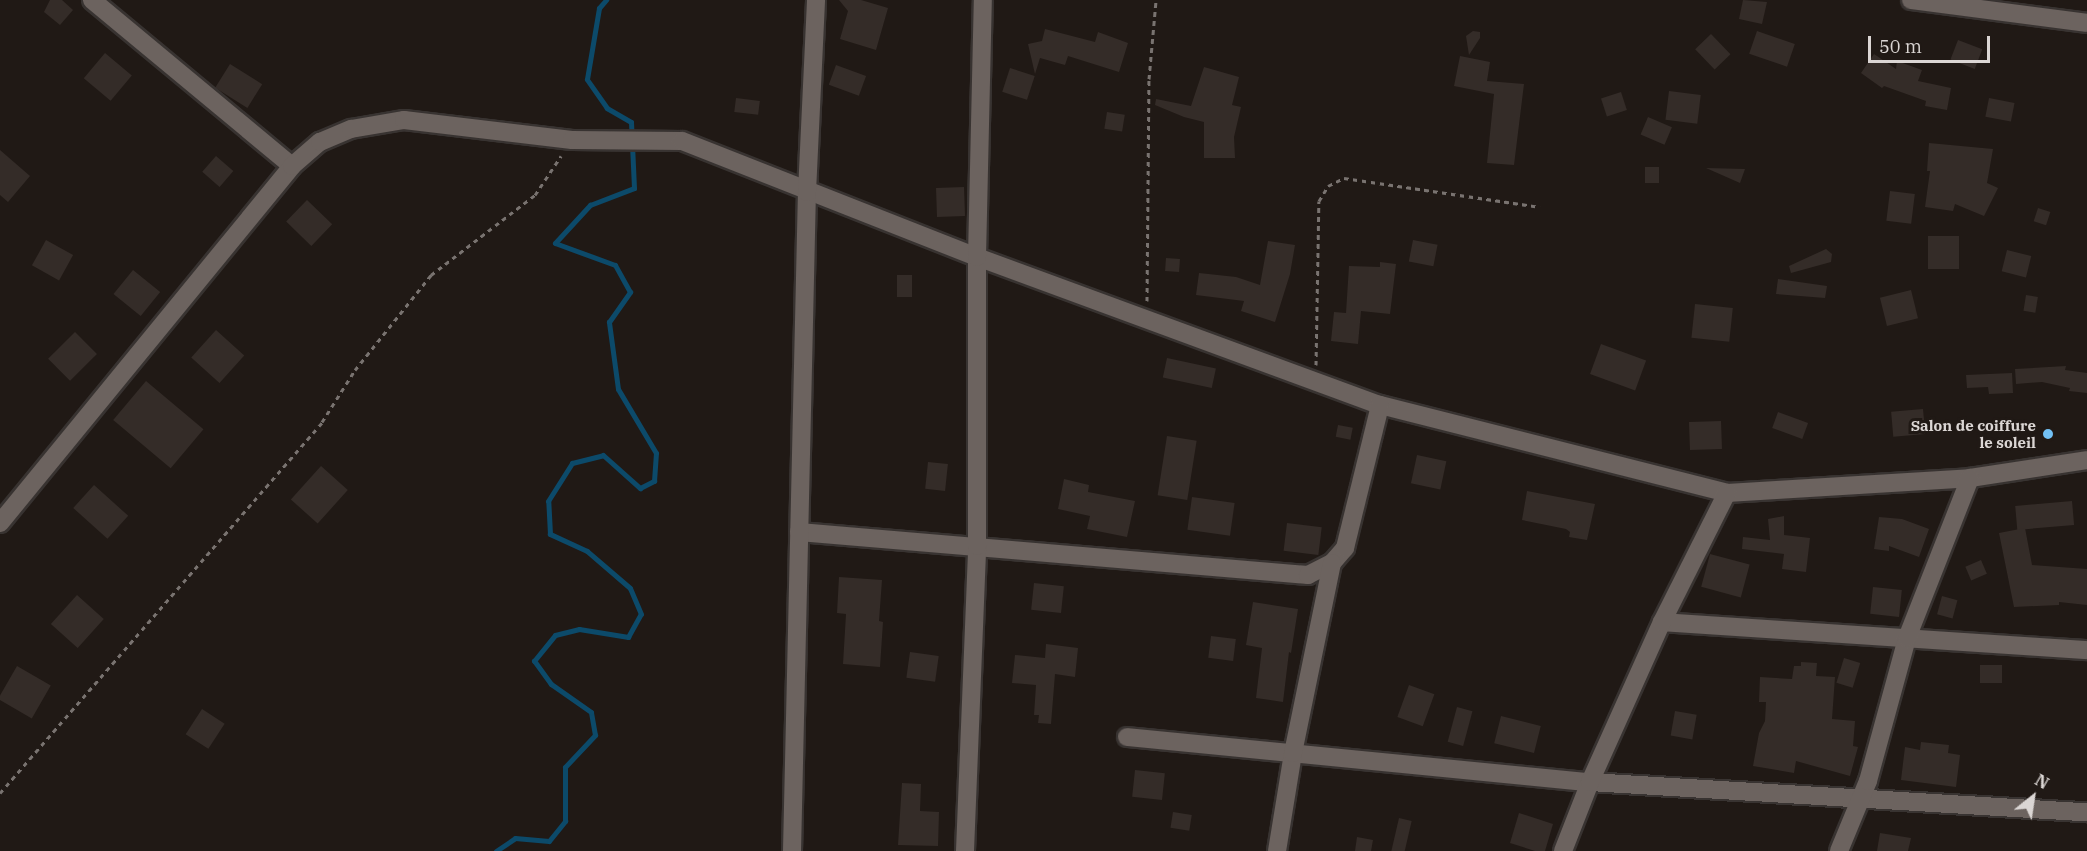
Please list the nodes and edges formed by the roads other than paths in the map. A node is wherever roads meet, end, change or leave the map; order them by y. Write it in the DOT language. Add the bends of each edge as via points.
graph roads {
  1 [pos="92,0"];
  2 [pos="816,0"];
  3 [pos="983,0"];
  4 [pos="1911,0"];
  5 [pos="2087,23"];
  6 [pos="292,166"];
  7 [pos="807,192"];
  8 [pos="977,257"];
  9 [pos="1380,405"];
  10 [pos="2087,460"];
  11 [pos="1970,477"];
  12 [pos="1727,493"];
  13 [pos="0,523"];
  14 [pos="800,532"];
  15 [pos="978,546"];
  16 [pos="1332,563"];
  17 [pos="1662,622"];
  18 [pos="1907,639"];
  19 [pos="2087,650"];
  20 [pos="1127,737"];
  21 [pos="1293,753"];
  22 [pos="1590,782"];
  23 [pos="1862,798"];
  24 [pos="2087,812"];
  25 [pos="792,851"];
  26 [pos="965,851"];
  27 [pos="1277,851"];
  28 [pos="1563,851"];
  29 [pos="1839,851"];
  1 -- 6 [label="street"];
  2 -- 7 [label="street"];
  3 -- 8 [label="street"];
  4 -- 5 [label="street"];
  6 -- 7 [label="street" via="320,142 351,129 404,120 572,140 682,141"];
  6 -- 13 [label="street"];
  7 -- 8 [label="street"];
  7 -- 14 [label="street"];
  8 -- 9 [label="street"];
  8 -- 15 [label="street"];
  9 -- 12 [label="street"];
  9 -- 16 [label="street" via="1345,548"];
  10 -- 11 [label="street"];
  11 -- 12 [label="street"];
  11 -- 18 [label="street"];
  12 -- 17 [label="street"];
  14 -- 15 [label="street"];
  14 -- 25 [label="street"];
  15 -- 16 [label="street" via="1308,575"];
  15 -- 26 [label="street"];
  16 -- 21 [label="street"];
  17 -- 18 [label="street"];
  17 -- 22 [label="street"];
  18 -- 19 [label="street"];
  18 -- 23 [label="street"];
  20 -- 21 [label="street"];
  21 -- 22 [label="street"];
  21 -- 27 [label="street"];
  22 -- 23 [label="street"];
  22 -- 28 [label="street"];
  23 -- 24 [label="street"];
  23 -- 29 [label="street"];
}
